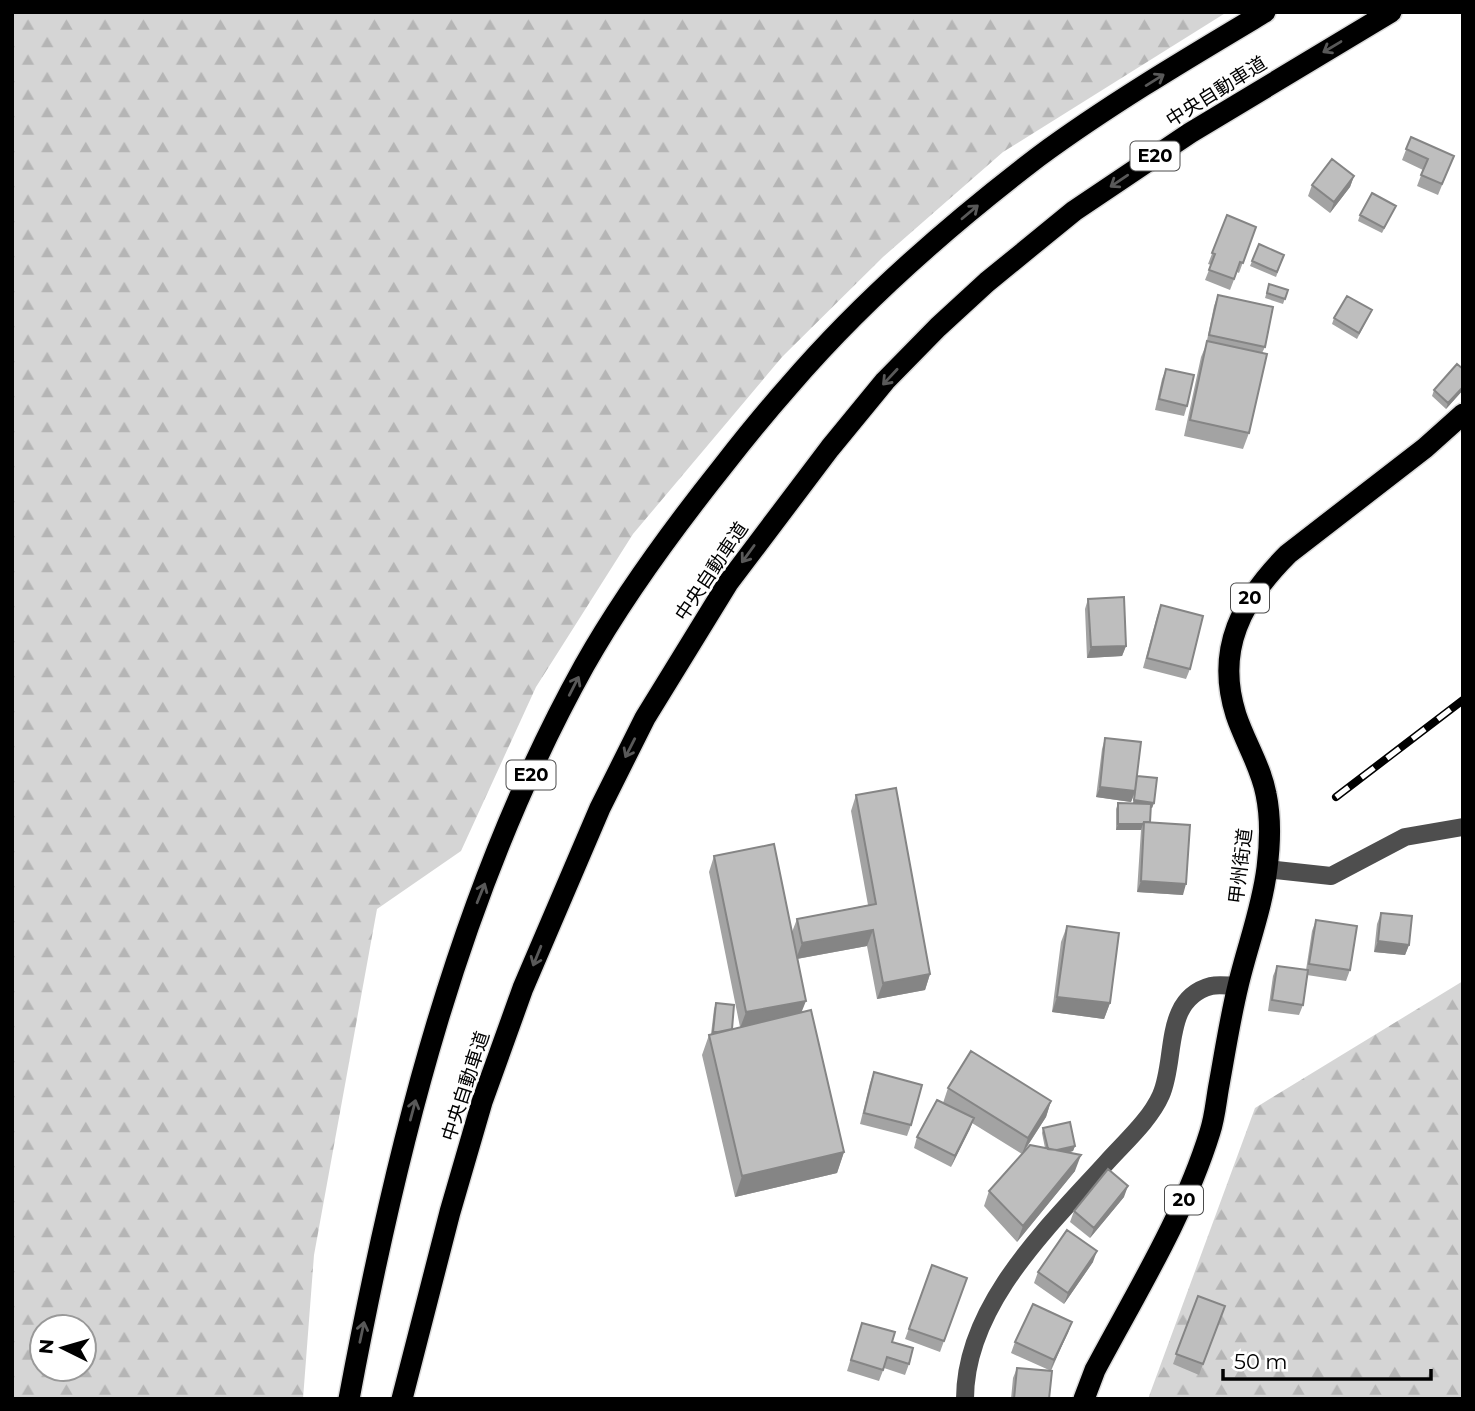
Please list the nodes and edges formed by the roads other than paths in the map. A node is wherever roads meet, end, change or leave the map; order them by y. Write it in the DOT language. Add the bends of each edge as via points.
graph roads {
  1 [pos="1265,12"];
  2 [pos="1391,12"];
  3 [pos="1463,414"];
  4 [pos="1463,827"];
  5 [pos="1267,869"];
  6 [pos="1238,986"];
  7 [pos="349,1399"];
  8 [pos="402,1399"];
  9 [pos="965,1399"];
  10 [pos="1084,1399"];
  7 -- 1 [label="highway, E20, one-way" via="398,1165 473,913 547,741 629,590 789,385 918,256 1040,156"];
  2 -- 8 [label="highway, 中央自動車道 / E20, one-way" via="1190,133 1074,211 986,282 886,382 728,583 628,752 523,989 482,1102"];
  3 -- 5 [label="highway, 甲州街道 / 20" via="1288,554 1250,598 1233,632 1228,671 1236,714 1266,793"];
  4 -- 5 [label="street" via="1405,837 1331,876"];
  5 -- 6 [label="highway, 甲州街道 / 20"];
  6 -- 9 [label="street" via="1212,985 1184,1003 1177,1015 1161,1095 1140,1125 1022,1257 986,1314 971,1356"];
  6 -- 10 [label="highway, 甲州街道 / 20" via="1201,1160"];
}
